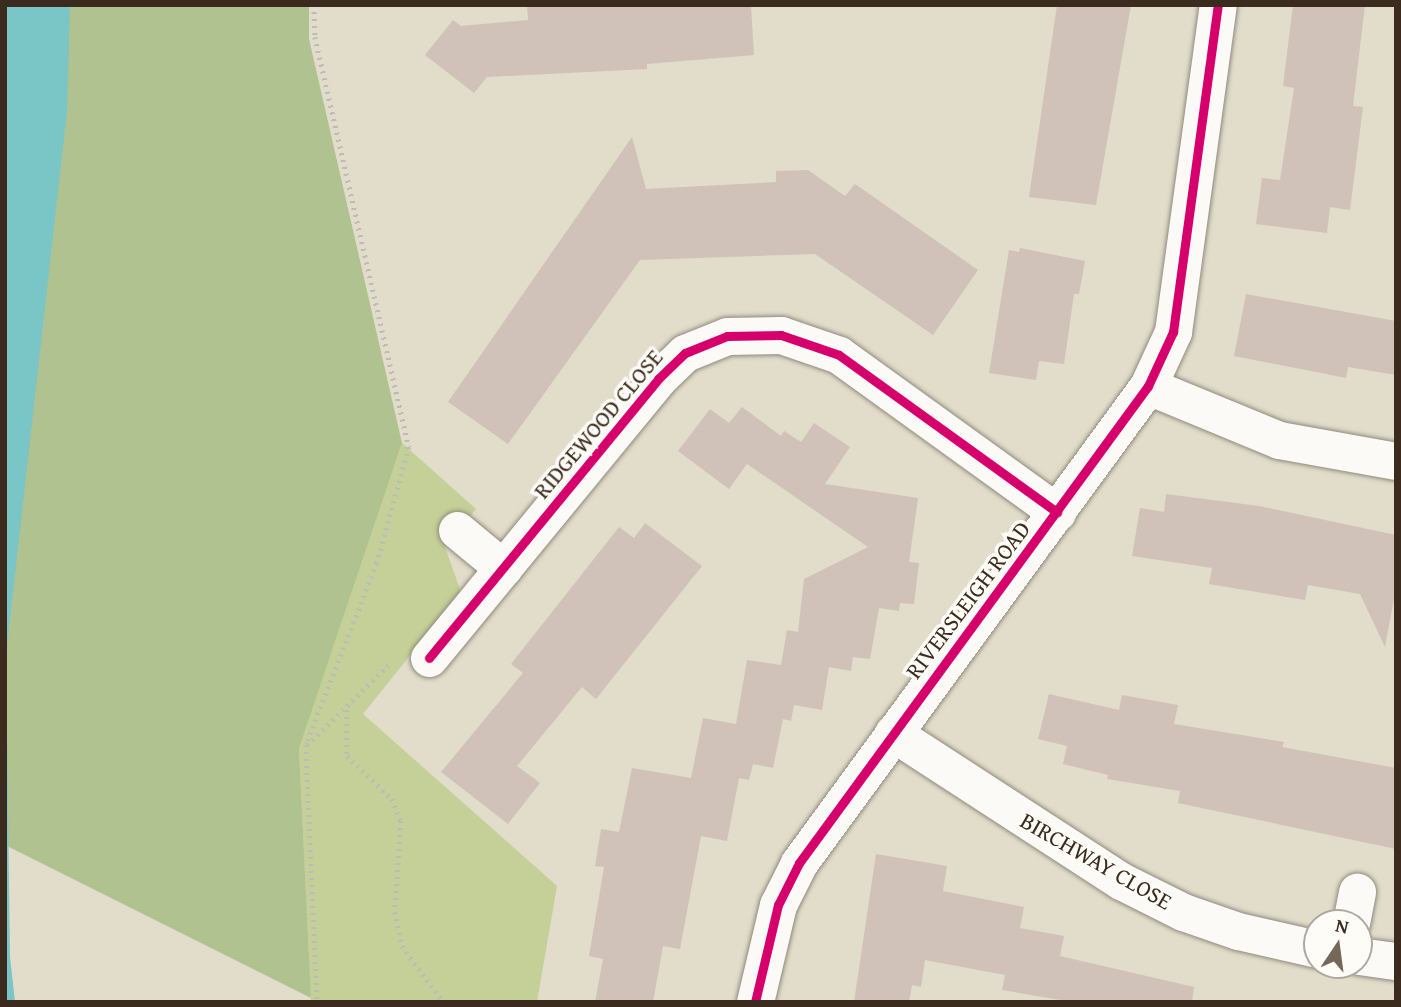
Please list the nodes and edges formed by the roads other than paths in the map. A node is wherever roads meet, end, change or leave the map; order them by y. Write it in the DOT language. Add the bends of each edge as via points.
graph roads {
  1 [pos="1218,5"];
  2 [pos="1147,386"];
  3 [pos="1396,461"];
  4 [pos="1057,512"];
  5 [pos="457,530"];
  6 [pos="503,568"];
  7 [pos="429,658"];
  8 [pos="893,733"];
  9 [pos="1303,945"];
  10 [pos="1373,958"];
  11 [pos="1396,961"];
  12 [pos="755,1002"];
  1 -- 2 [label="street, RIVERSLEIGH ROAD" via="1173,332"];
  2 -- 3 [label="street" via="1279,440"];
  2 -- 4 [label="street, RIVERSLEIGH ROAD"];
  4 -- 6 [label="street, RIDGEWOOD CLOSE" via="839,355 800,339 744,334 704,343 671,366"];
  4 -- 8 [label="street, RIVERSLEIGH ROAD"];
  5 -- 6 [label="street"];
  6 -- 7 [label="street, RIDGEWOOD CLOSE"];
  8 -- 9 [label="street, BIRCHWAY CLOSE" via="1121,881 1205,919"];
  8 -- 12 [label="street, RIVERSLEIGH ROAD" via="799,863 778,905"];
  10 -- 11 [label="street"];
}
